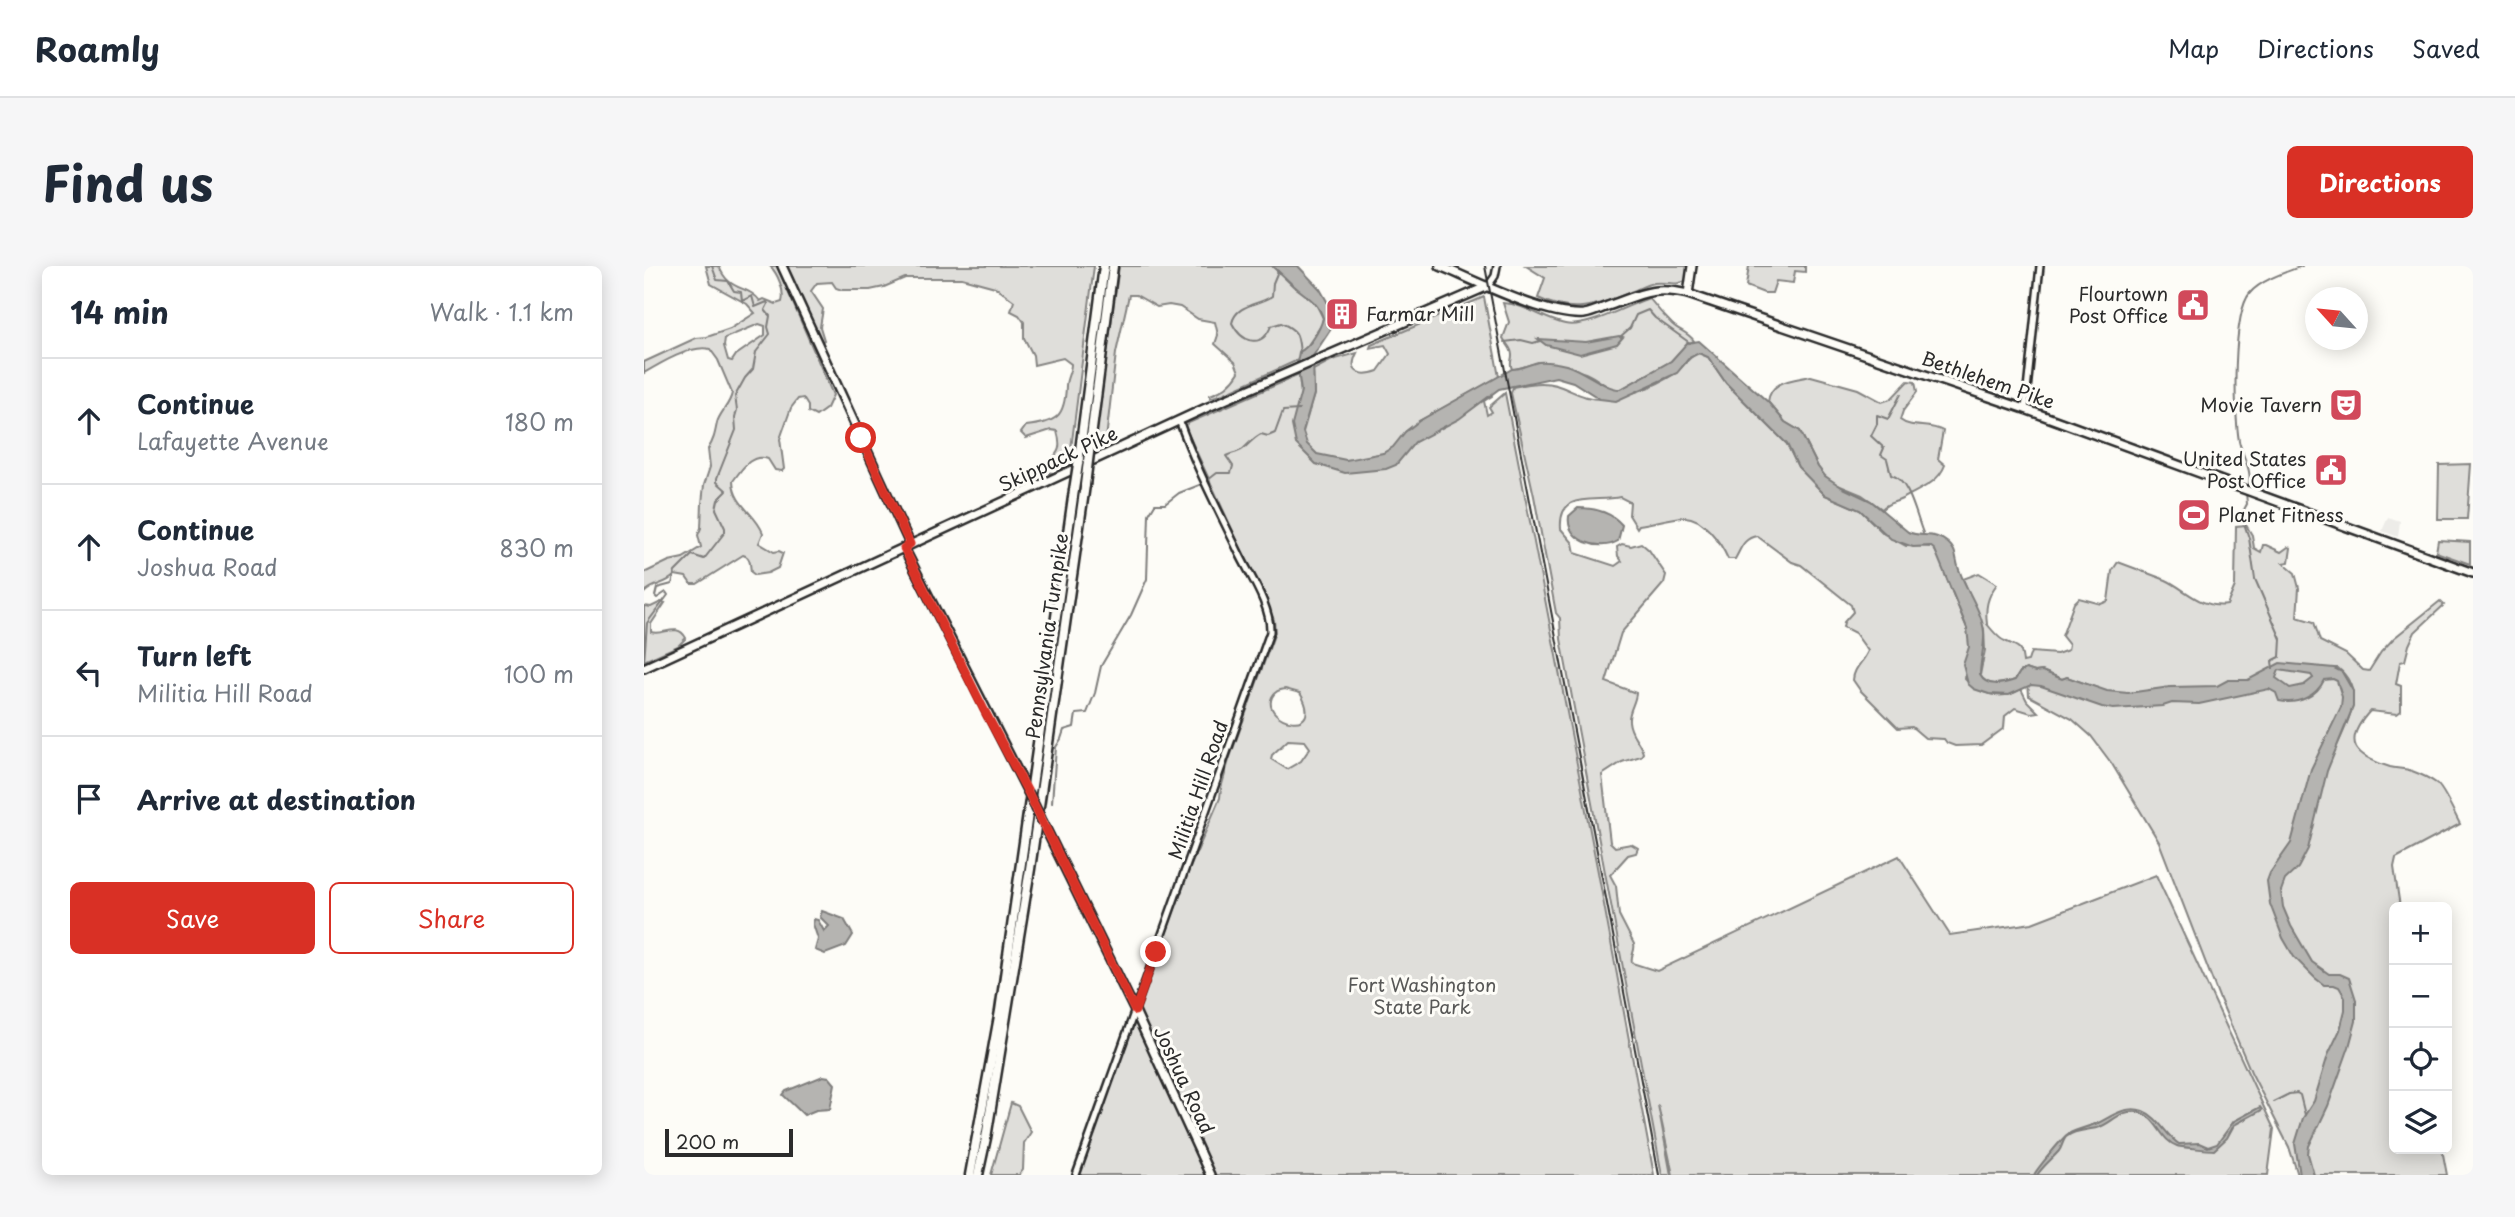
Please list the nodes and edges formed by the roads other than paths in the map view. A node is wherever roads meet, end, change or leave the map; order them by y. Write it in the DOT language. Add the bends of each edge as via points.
graph roads {
  1 [pos="782,266"];
  2 [pos="1104,266"];
  3 [pos="1113,266"];
  4 [pos="1440,266"];
  5 [pos="1497,266"];
  6 [pos="1692,266"];
  7 [pos="2040,266"];
  8 [pos="1469,278"];
  9 [pos="1488,286"];
  10 [pos="1688,293"];
  11 [pos="1469,295"];
  12 [pos="2025,409"];
  13 [pos="1179,421"];
  14 [pos="907,546"];
  15 [pos="2473,573"];
  16 [pos="645,668"];
  17 [pos="1135,1011"];
  18 [pos="970,1175"];
  19 [pos="978,1175"];
  20 [pos="1076,1175"];
  21 [pos="1210,1175"];
  1 -- 14 [label="main road, Joshua Road"];
  2 -- 18 [label="highway, Pennsylvania Turnpike, bridge" via="1000,1011"];
  3 -- 19 [label="highway, Pennsylvania Turnpike, bridge" via="1030,869"];
  4 -- 8 [label="main road, Bethlehem Pike"];
  5 -- 9 [label="street"];
  6 -- 10 [label="main road"];
  7 -- 12 [label="street"];
  8 -- 9 [label="main road, Bethlehem Pike"];
  8 -- 11 [label="main road"];
  9 -- 10 [label="main road, Bethlehem Pike" via="1552,311 1585,314 1653,290"];
  9 -- 11 [label="main road, Skippack Pike"];
  10 -- 12 [label="main road, Bethlehem Pike"];
  11 -- 13 [label="main road, Skippack Pike"];
  12 -- 15 [label="main road, Bethlehem Pike"];
  13 -- 14 [label="main road, Skippack Pike"];
  13 -- 17 [label="street, Militia Hill Road" via="1257,589 1270,632"];
  14 -- 16 [label="main road, Skippack Pike"];
  14 -- 17 [label="main road, Joshua Road, bridge"];
  17 -- 20 [label="street, Militia Hill Road"];
  17 -- 21 [label="main road, Joshua Road"];
}
